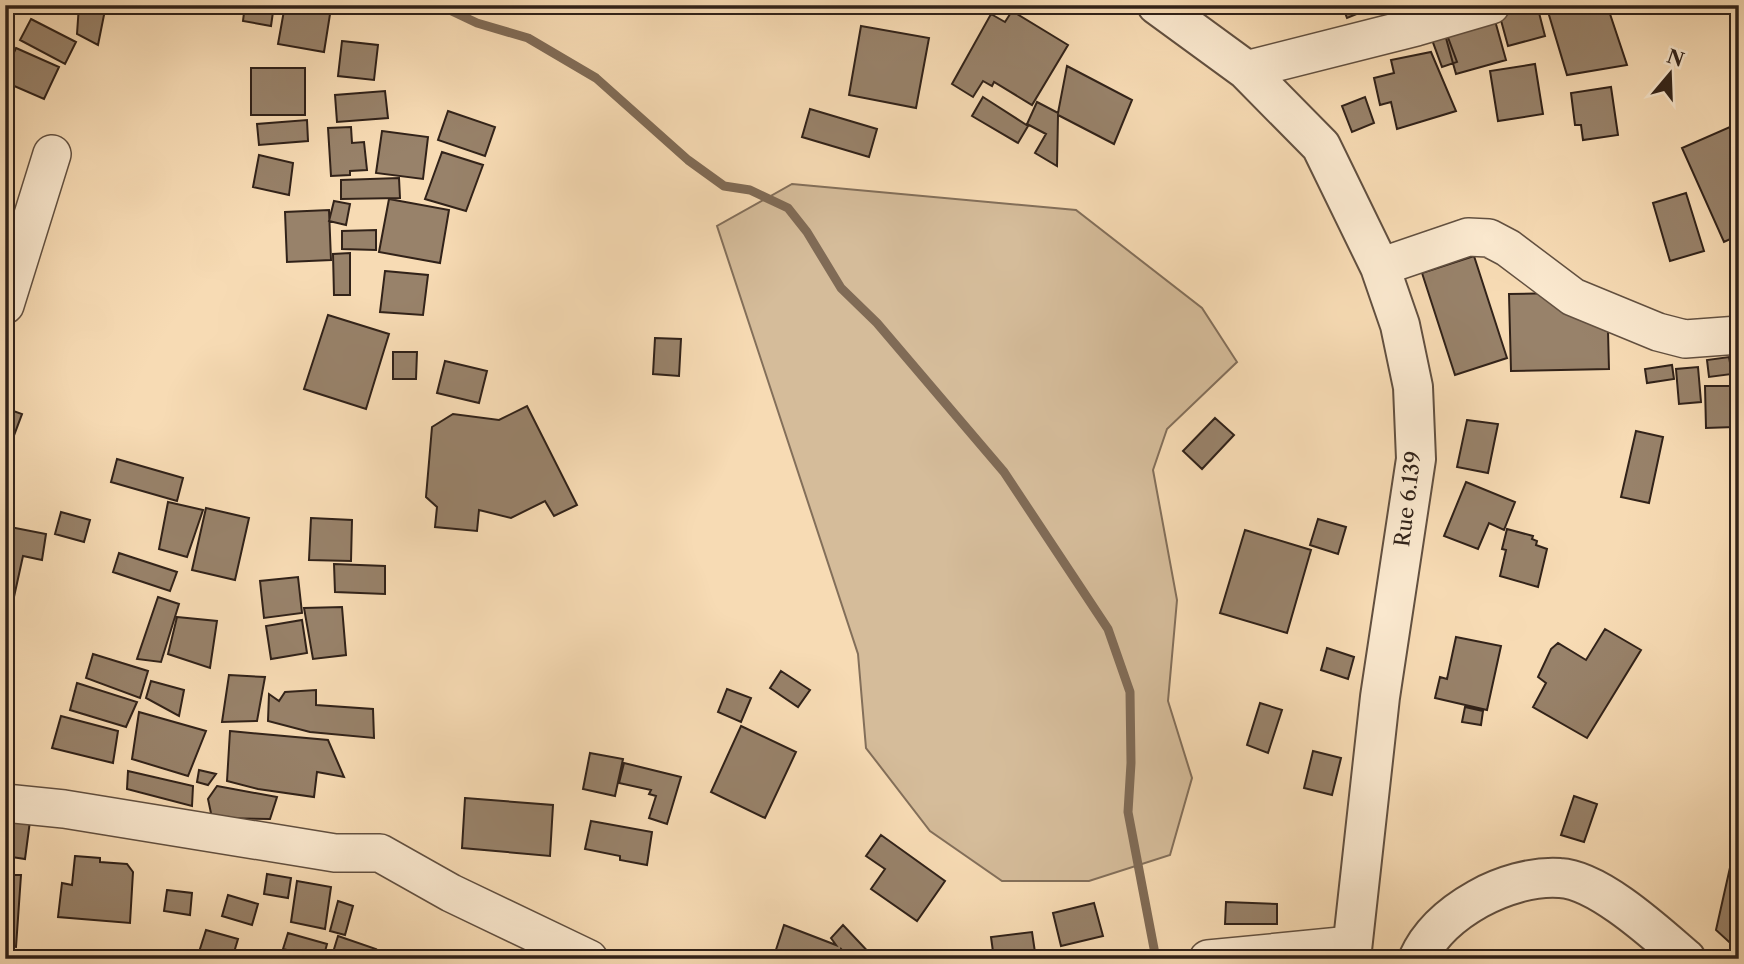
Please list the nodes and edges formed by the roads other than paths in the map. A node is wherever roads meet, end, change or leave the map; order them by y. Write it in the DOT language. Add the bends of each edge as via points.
graph roads {
  1 [pos="1157,5"];
  2 [pos="1491,5"];
  3 [pos="1247,70"];
  4 [pos="52,153"];
  5 [pos="1380,267"];
  6 [pos="5,305"];
  7 [pos="1739,335"];
  8 [pos="5,803"];
  9 [pos="1351,952"];
  10 [pos="589,959"];
  11 [pos="1208,959"];
  12 [pos="1418,959"];
  13 [pos="1686,959"];
  1 -- 3 [label="street, Rue 6.139"];
  2 -- 3 [label="street"];
  3 -- 5 [label="street, Rue 6.139" via="1321,146"];
  4 -- 6 [label="street"];
  5 -- 7 [label="street" via="1468,237 1489,238 1573,297 1635,323 1685,339"];
  5 -- 9 [label="street, Rue 6.139" via="1400,326 1413,387 1416,458 1380,697"];
  8 -- 10 [label="street" via="335,853 380,853"];
  9 -- 11 [label="street" via="1250,953"];
  12 -- 13 [label="street" via="1425,944 1455,912 1493,890 1535,879 1563,878 1591,888 1639,918"];
}
